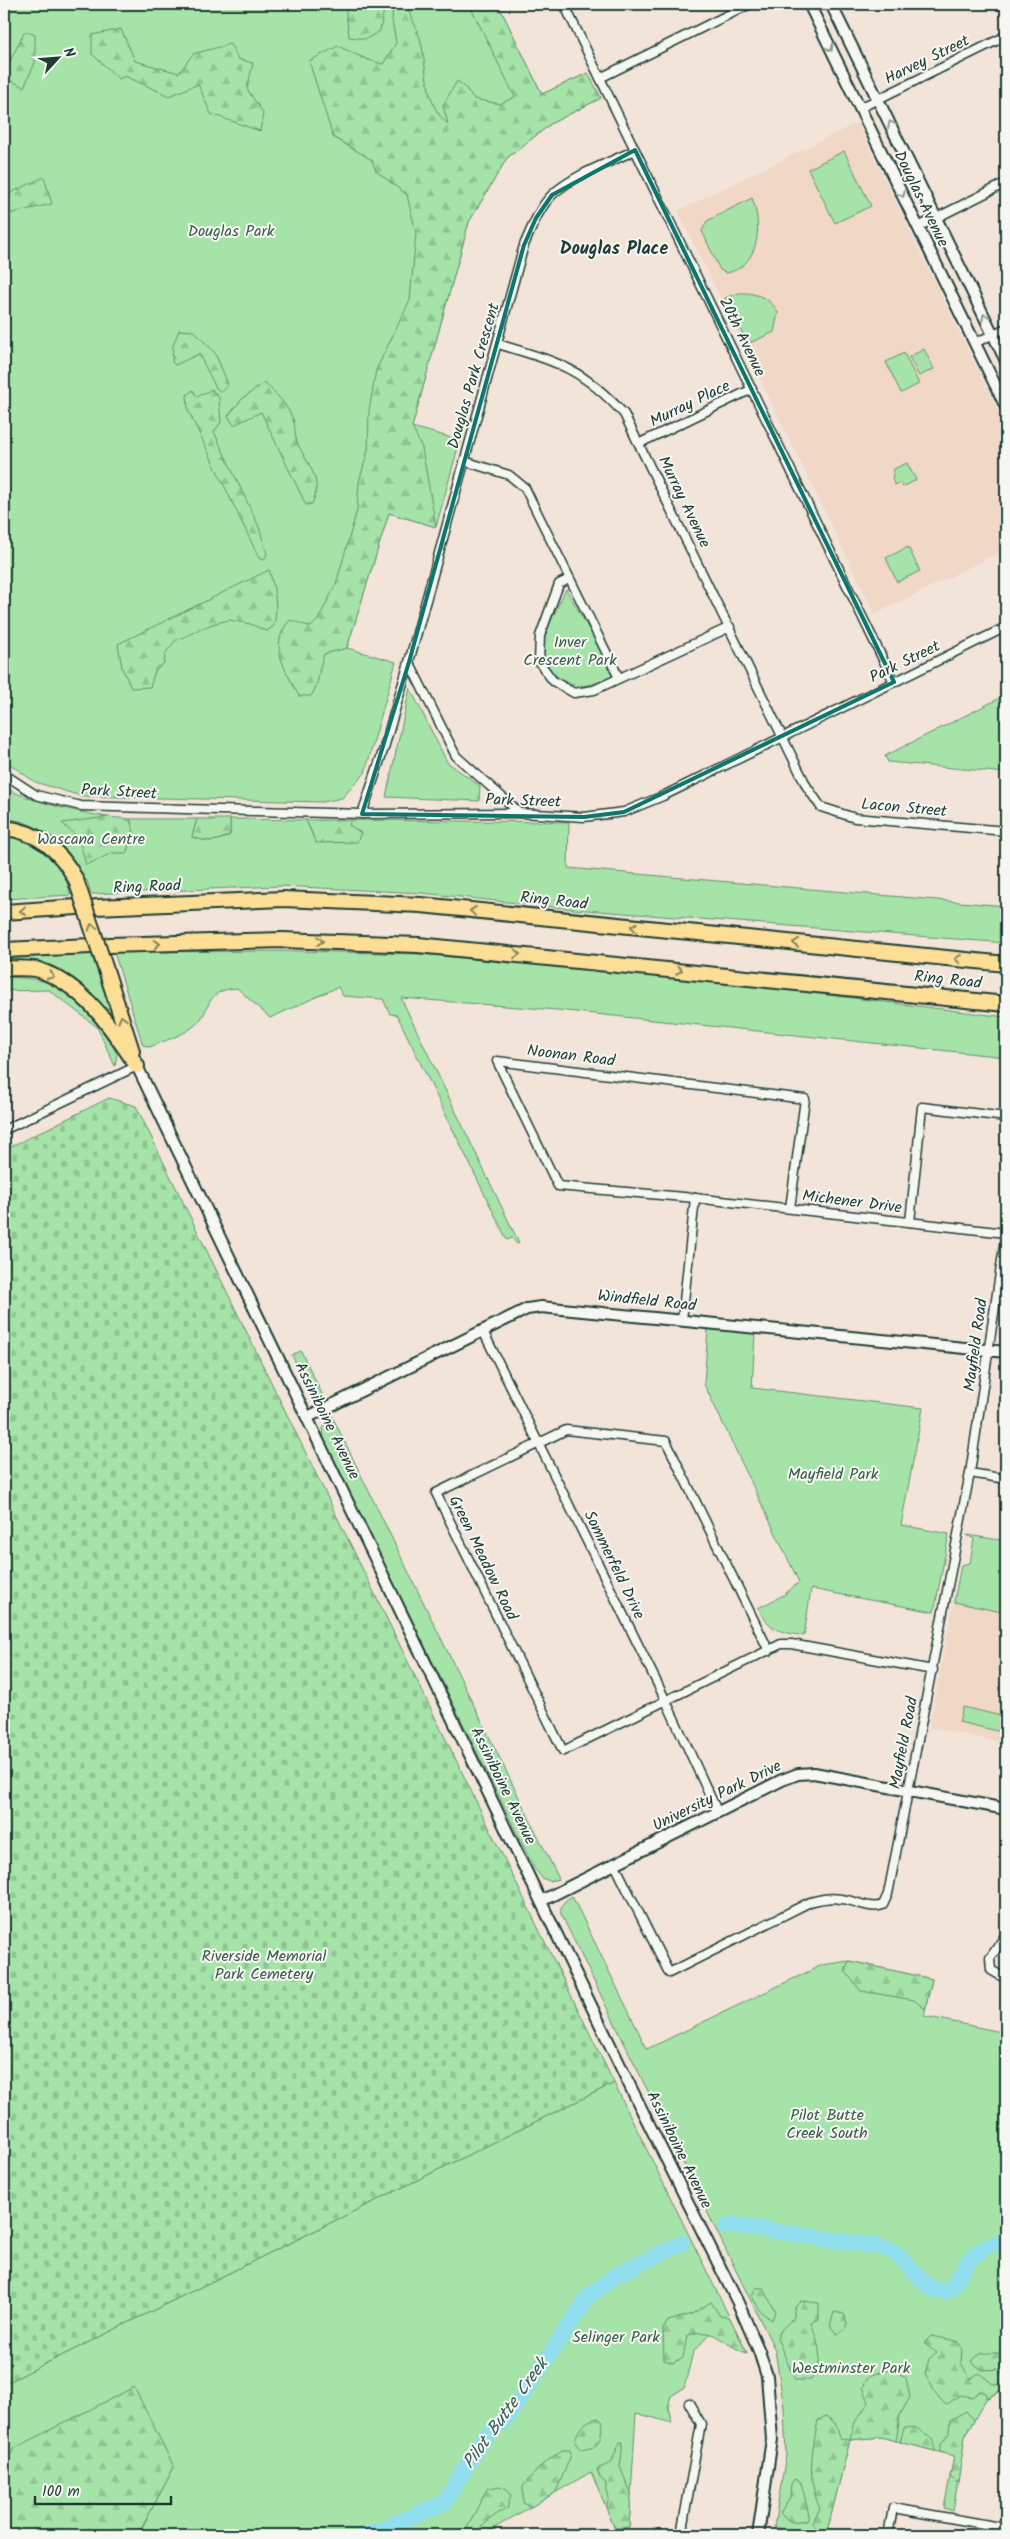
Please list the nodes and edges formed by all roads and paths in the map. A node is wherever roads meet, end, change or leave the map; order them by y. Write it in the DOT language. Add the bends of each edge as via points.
graph roads {
  1 [pos="564,4"];
  2 [pos="750,4"];
  3 [pos="809,4"];
  4 [pos="831,4"];
  5 [pos="1006,36"];
  6 [pos="600,78"];
  7 [pos="879,99"];
  8 [pos="860,108"];
  9 [pos="635,150"];
  10 [pos="1006,183"];
  11 [pos="937,218"];
  12 [pos="918,227"];
  13 [pos="1006,328"];
  14 [pos="993,334"];
  15 [pos="498,344"];
  16 [pos="975,344"];
  17 [pos="1006,361"];
  18 [pos="752,389"];
  19 [pos="1006,407"];
  20 [pos="640,444"];
  21 [pos="464,461"];
  22 [pos="569,579"];
  23 [pos="730,627"];
  24 [pos="1006,627"];
  25 [pos="409,662"];
  26 [pos="619,678"];
  27 [pos="894,682"];
  28 [pos="783,736"];
  29 [pos="4,774"];
  30 [pos="520,813"];
  31 [pos="362,814"];
  32 [pos="4,828"];
  33 [pos="1006,831"];
  34 [pos="77,907"];
  35 [pos="96,907"];
  36 [pos="4,912"];
  37 [pos="109,945"];
  38 [pos="90,946"];
  39 [pos="4,950"];
  40 [pos="1006,964"];
  41 [pos="4,968"];
  42 [pos="1006,1004"];
  43 [pos="136,1066"];
  44 [pos="1006,1117"];
  45 [pos="4,1130"];
  46 [pos="695,1198"];
  47 [pos="790,1208"];
  48 [pos="910,1222"];
  49 [pos="1006,1233"];
  50 [pos="682,1320"];
  51 [pos="483,1331"];
  52 [pos="990,1350"];
  53 [pos="1006,1352"];
  54 [pos="308,1417"];
  55 [pos="538,1443"];
  56 [pos="970,1473"];
  57 [pos="1006,1479"];
  58 [pos="768,1651"];
  59 [pos="933,1670"];
  60 [pos="666,1701"];
  61 [pos="909,1790"];
  62 [pos="1006,1809"];
  63 [pos="718,1811"];
  64 [pos="614,1863"];
  65 [pos="541,1901"];
  66 [pos="1006,1936"];
  67 [pos="1006,1972"];
  68 [pos="689,2403"];
  69 [pos="1006,2528"];
  70 [pos="681,2535"];
  71 [pos="758,2535"];
  72 [pos="888,2535"];
  73 [pos="1005,2535"];
  1 -- 6 [label="street, 20th Avenue"];
  2 -- 6 [label="street"];
  3 -- 8 [label="street, Douglas Avenue, one-way"];
  4 -- 7 [label="street, Douglas Avenue"];
  5 -- 7 [label="street, Harvey Street"];
  6 -- 9 [label="street, 20th Avenue"];
  7 -- 8 [label="street, Harvey Street"];
  11 -- 7 [label="street, Douglas Avenue, one-way"];
  8 -- 12 [label="street, Douglas Avenue, one-way"];
  9 -- 15 [label="street, Douglas Park Crescent" via="579,177 552,195 536,218 524,245"];
  9 -- 18 [label="street, 20th Avenue"];
  10 -- 11 [label="street"];
  11 -- 12 [label="street"];
  14 -- 11 [label="street, Douglas Avenue, one-way"];
  12 -- 16 [label="street, Douglas Avenue"];
  13 -- 14 [label="street"];
  14 -- 16 [label="street"];
  14 -- 17 [label="street, Douglas Avenue"];
  15 -- 20 [label="street, Murray Avenue" via="563,364 583,375 624,414"];
  15 -- 21 [label="street, Douglas Park Crescent"];
  16 -- 19 [label="street, Douglas Avenue"];
  18 -- 20 [label="street, Murray Place"];
  18 -- 27 [label="street, 20th Avenue"];
  20 -- 23 [label="street, Murray Avenue"];
  21 -- 22 [label="street" via="509,476 525,488"];
  21 -- 25 [label="street, Douglas Park Crescent"];
  22 -- 26 [label="street"];
  22 -- 26 [label="street" via="559,584 540,636 539,662 553,681 574,692 594,690"];
  23 -- 26 [label="street"];
  23 -- 28 [label="street, Murray Avenue"];
  24 -- 27 [label="street, Park Street"];
  25 -- 30 [label="street" via="456,756"];
  25 -- 31 [label="street, Douglas Park Crescent"];
  27 -- 28 [label="street, Park Street"];
  28 -- 30 [label="street, Park Street" via="624,812 584,817"];
  28 -- 33 [label="street, Lacon Street" via="807,787 822,806 855,818"];
  29 -- 31 [label="street, Park Street" via="36,795 81,806"];
  30 -- 31 [label="street, Park Street"];
  43 -- 32 [label="highway, one-way, bridge" via="76,880 63,859 42,840"];
  34 -- 36 [label="highway, one-way"];
  40 -- 35 [label="highway, Ring Road, one-way" via="422,905 282,900"];
  37 -- 42 [label="highway, Ring Road, one-way" via="282,940 418,945"];
  38 -- 39 [label="highway"];
  41 -- 43 [label="highway, one-way" via="38,970 85,998 108,1022"];
  43 -- 45 [label="street"];
  43 -- 54 [label="street, Assiniboine Avenue"];
  44 -- 48 [label="street" via="922,1107"];
  46 -- 47 [label="street, Michener Drive"];
  46 -- 47 [label="street, Noonan Road" via="558,1186 497,1061 805,1099"];
  46 -- 50 [label="street"];
  47 -- 48 [label="street, Michener Drive"];
  48 -- 49 [label="street, Michener Drive"];
  49 -- 52 [label="street, Mayfield Road"];
  50 -- 51 [label="street, Windfield Road" via="540,1307 527,1309"];
  50 -- 52 [label="street, Windfield Road"];
  51 -- 54 [label="street, Windfield Road"];
  51 -- 55 [label="street, Sommerfeld Drive"];
  52 -- 53 [label="street, Windfield Road"];
  52 -- 56 [label="street, Mayfield Road"];
  54 -- 65 [label="street, Assiniboine Avenue"];
  55 -- 58 [label="street, Green Meadow Road" via="566,1430 666,1441"];
  55 -- 60 [label="street, Sommerfeld Drive"];
  55 -- 60 [label="street, Green Meadow Road" via="436,1492 563,1751"];
  56 -- 57 [label="street"];
  56 -- 59 [label="street, Mayfield Road"];
  58 -- 59 [label="street, Green Meadow Road" via="781,1644 792,1644"];
  58 -- 60 [label="street, Green Meadow Road"];
  59 -- 61 [label="street, Mayfield Road"];
  60 -- 63 [label="street, Sommerfeld Drive"];
  61 -- 62 [label="street, University Park Drive"];
  61 -- 63 [label="street, University Park Drive" via="814,1773 798,1774"];
  61 -- 64 [label="street, Mayfield Road" via="888,1894 883,1904 874,1908 826,1898 810,1902 670,1973"];
  63 -- 64 [label="street, University Park Drive"];
  64 -- 65 [label="street, University Park Drive"];
  65 -- 71 [label="street, Assiniboine Avenue" via="759,2351 767,2376 772,2439"];
  66 -- 67 [label="street" via="990,1958 991,1970 1001,1976"];
  68 -- 70 [label="street" via="701,2424"];
  69 -- 72 [label="street" via="893,2508"];
  69 -- 73 [label="street"];
}
